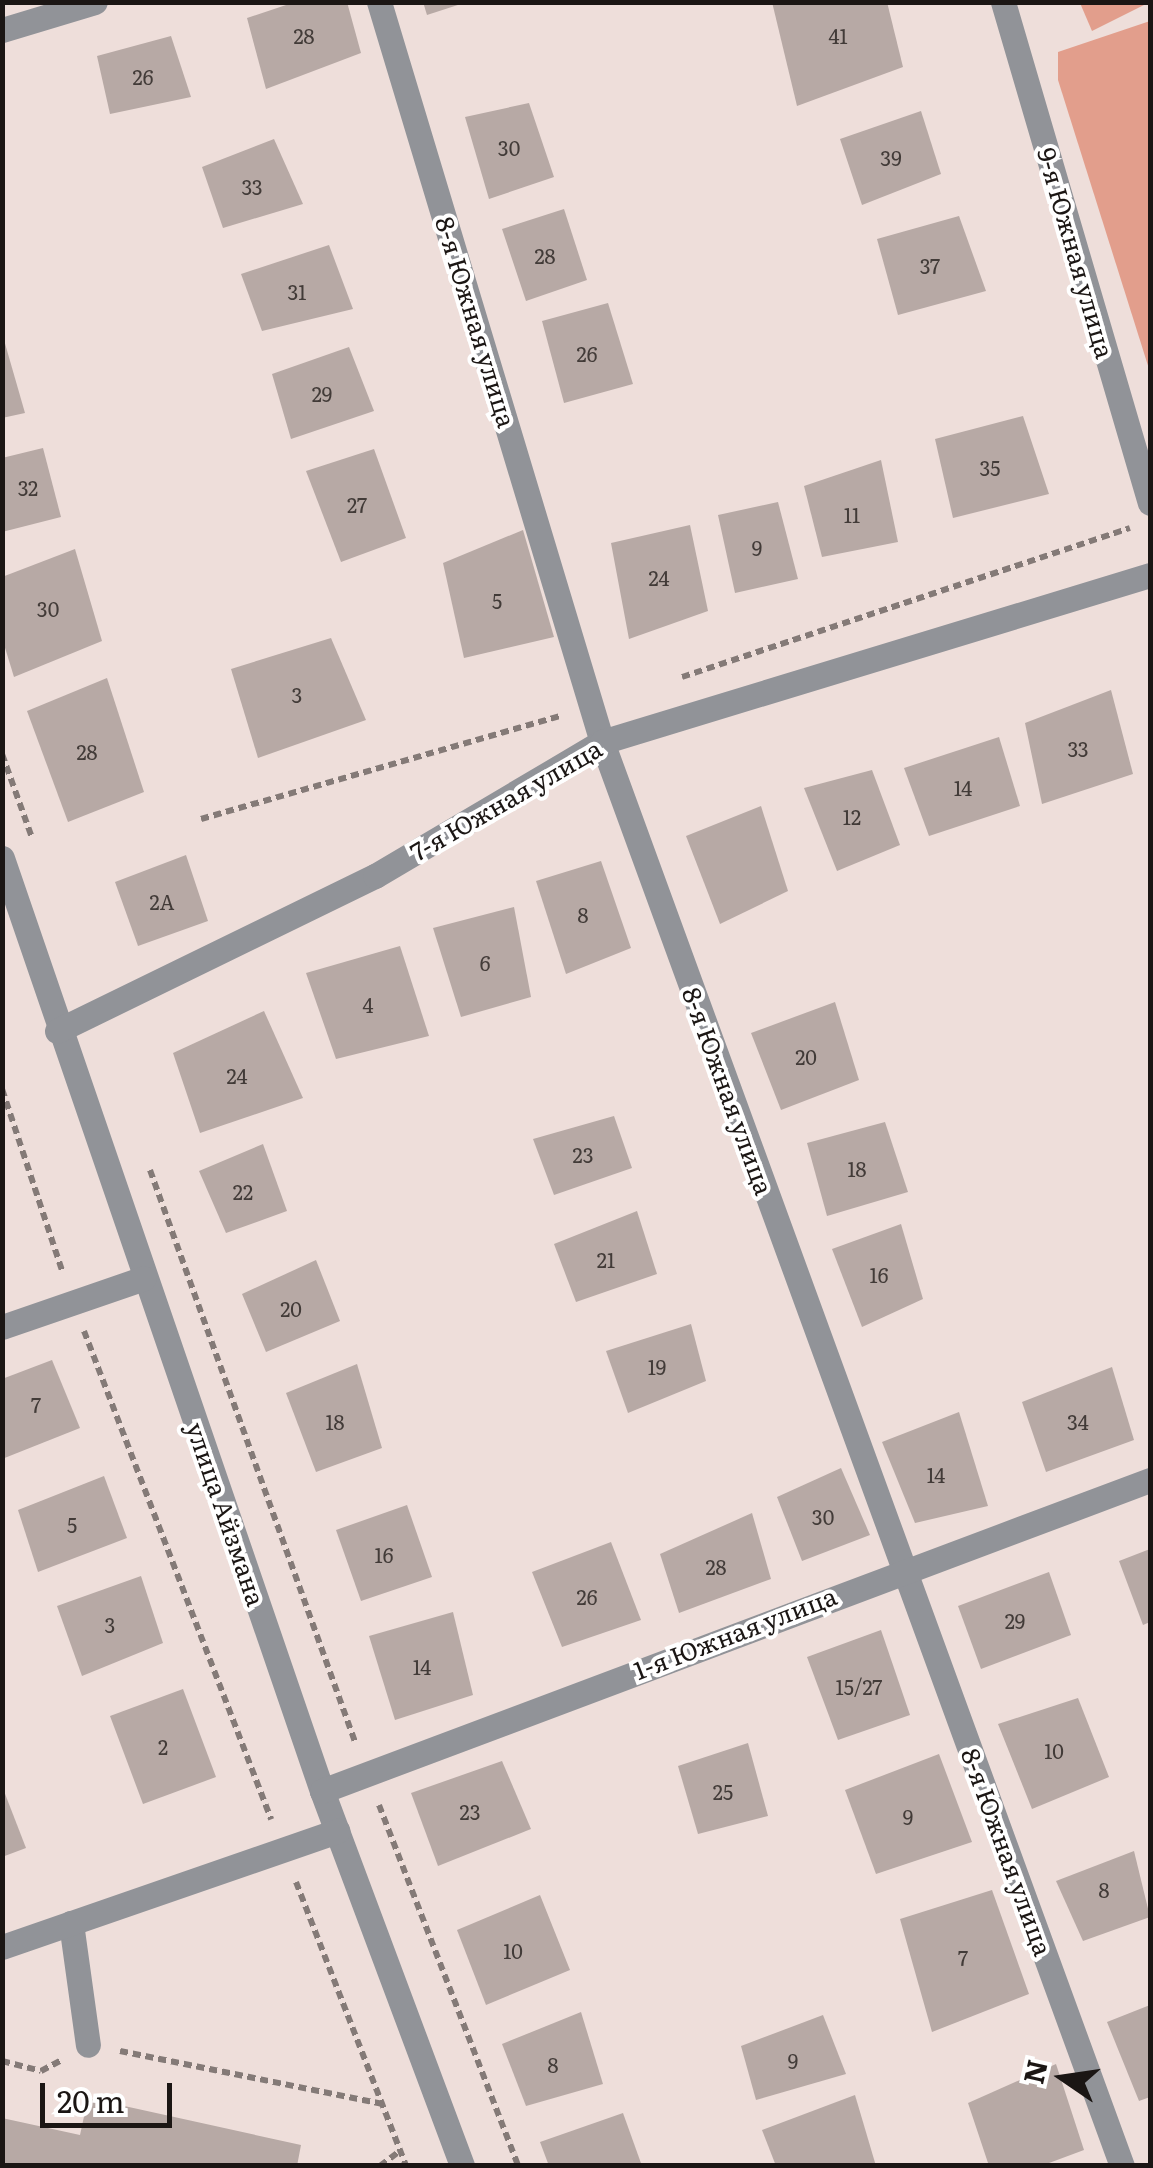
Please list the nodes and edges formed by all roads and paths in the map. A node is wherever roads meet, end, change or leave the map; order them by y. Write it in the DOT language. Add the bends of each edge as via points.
graph roads {
  1 [pos="95,2"];
  2 [pos="378,2"];
  3 [pos="1003,2"];
  4 [pos="2,30"];
  5 [pos="1150,503"];
  6 [pos="1150,521"];
  7 [pos="1150,575"];
  8 [pos="668,682"];
  9 [pos="593,706"];
  10 [pos="602,742"];
  11 [pos="2,754"];
  12 [pos="201,819"];
  13 [pos="35,846"];
  14 [pos="2,858"];
  15 [pos="15,935"];
  16 [pos="57,1031"];
  17 [pos="2,1088"];
  18 [pos="147,1162"];
  19 [pos="144,1278"];
  20 [pos="73,1301"];
  21 [pos="2,1327"];
  22 [pos="1150,1480"];
  23 [pos="902,1569"];
  24 [pos="367,1774"];
  25 [pos="322,1790"];
  26 [pos="337,1831"];
  27 [pos="283,1850"];
  28 [pos="71,1923"];
  29 [pos="2,1947"];
  30 [pos="88,2045"];
  31 [pos="2,2061"];
  32 [pos="382,2104"];
  33 [pos="400,2151"];
  34 [pos="380,2166"];
  35 [pos="406,2166"];
  36 [pos="462,2166"];
  37 [pos="518,2166"];
  38 [pos="1122,2166"];
  1 -- 4 [label="street"];
  2 -- 9 [label="street, 8-я Южная улица"];
  3 -- 5 [label="street, 9-я Южная улица"];
  6 -- 8 [label="path"];
  7 -- 10 [label="street, 7-я Южная улица"];
  9 -- 10 [label="street, 8-я Южная улица"];
  9 -- 12 [label="path"];
  10 -- 16 [label="street, 7-я Южная улица" via="374,876"];
  10 -- 23 [label="street, 8-я Южная улица"];
  11 -- 13 [label="path"];
  14 -- 15 [label="street, улица Айзмана"];
  15 -- 16 [label="street, улица Айзмана"];
  16 -- 19 [label="street, улица Айзмана"];
  17 -- 20 [label="path"];
  18 -- 24 [label="path"];
  19 -- 20 [label="street"];
  19 -- 25 [label="street, улица Айзмана"];
  20 -- 21 [label="street"];
  20 -- 27 [label="path"];
  22 -- 23 [label="street, 1-я Южная улица"];
  23 -- 24 [label="street, 1-я Южная улица"];
  23 -- 38 [label="street, 8-я Южная улица"];
  24 -- 25 [label="street, 1-я Южная улица"];
  24 -- 37 [label="path"];
  25 -- 26 [label="street, улица Айзмана"];
  26 -- 27 [label="street"];
  26 -- 36 [label="street, улица Айзмана"];
  27 -- 28 [label="street"];
  27 -- 32 [label="path"];
  28 -- 29 [label="street"];
  28 -- 30 [label="street"];
  30 -- 31 [label="path" via="41,2071"];
  30 -- 32 [label="path"];
  32 -- 33 [label="path"];
  33 -- 34 [label="path"];
  33 -- 35 [label="path"];
}
